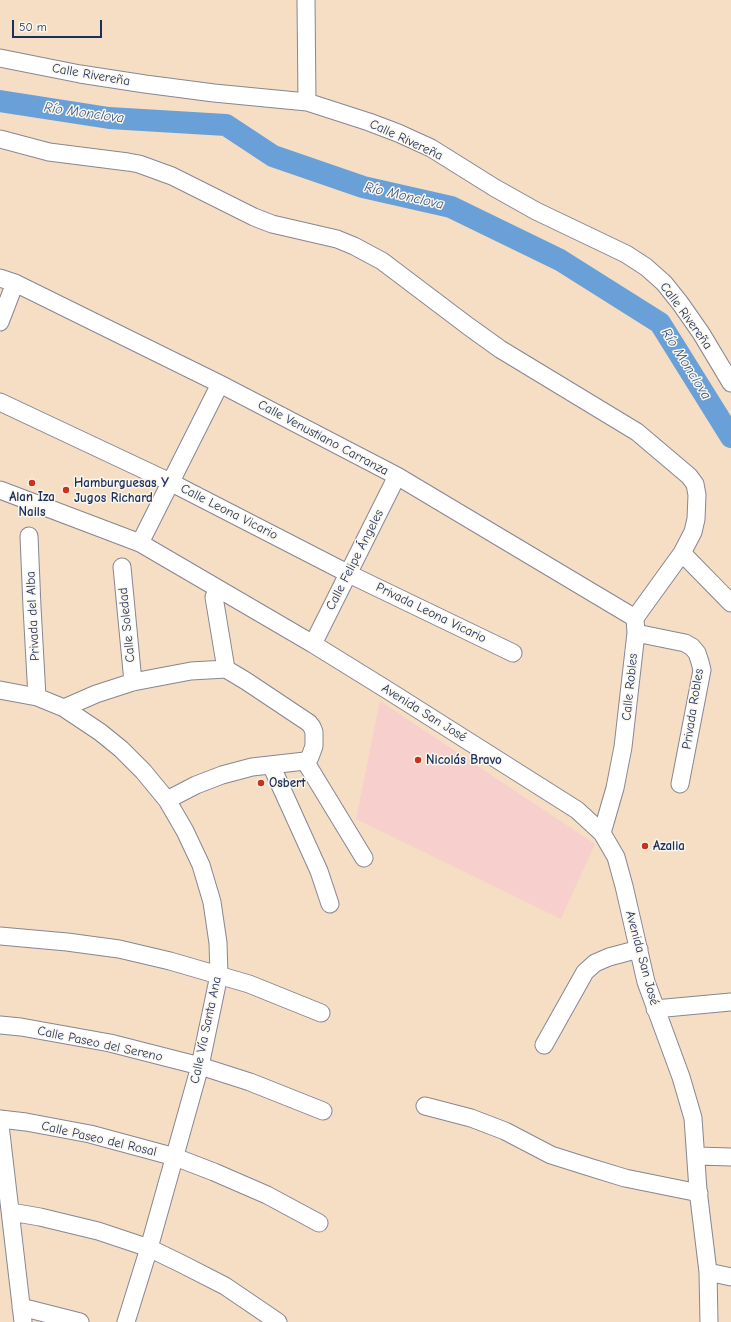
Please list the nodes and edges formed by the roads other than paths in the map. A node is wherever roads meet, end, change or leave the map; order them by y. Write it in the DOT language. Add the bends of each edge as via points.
graph roads {
  1 [pos="306,0"];
  2 [pos="0,58"];
  3 [pos="307,102"];
  4 [pos="0,139"];
  5 [pos="8,281"];
  6 [pos="0,322"];
  7 [pos="731,383"];
  8 [pos="220,384"];
  9 [pos="0,402"];
  10 [pos="397,476"];
  11 [pos="170,482"];
  12 [pos="0,490"];
  13 [pos="29,536"];
  14 [pos="140,544"];
  15 [pos="682,553"];
  16 [pos="122,567"];
  17 [pos="349,574"];
  18 [pos="214,597"];
  19 [pos="731,603"];
  20 [pos="635,626"];
  21 [pos="313,644"];
  22 [pos="513,653"];
  23 [pos="226,669"];
  24 [pos="133,682"];
  25 [pos="0,690"];
  26 [pos="37,697"];
  27 [pos="64,708"];
  28 [pos="305,761"];
  29 [pos="271,765"];
  30 [pos="680,784"];
  31 [pos="167,800"];
  32 [pos="602,833"];
  33 [pos="364,858"];
  34 [pos="330,904"];
  35 [pos="0,936"];
  36 [pos="639,949"];
  37 [pos="219,975"];
  38 [pos="731,1002"];
  39 [pos="655,1009"];
  40 [pos="321,1013"];
  41 [pos="0,1025"];
  42 [pos="544,1045"];
  43 [pos="200,1066"];
  44 [pos="425,1106"];
  45 [pos="323,1111"];
  46 [pos="0,1119"];
  47 [pos="0,1125"];
  48 [pos="697,1156"];
  49 [pos="175,1157"];
  50 [pos="731,1157"];
  51 [pos="699,1193"];
  52 [pos="11,1212"];
  53 [pos="319,1223"];
  54 [pos="149,1248"];
  55 [pos="708,1272"];
  56 [pos="731,1277"];
  57 [pos="22,1314"];
  58 [pos="80,1322"];
  59 [pos="126,1322"];
  60 [pos="278,1322"];
  61 [pos="709,1322"];
  1 -- 3 [label="street"];
  2 -- 3 [label="street, Calle Rivereña" via="145,84"];
  3 -- 7 [label="street, Calle Rivereña" via="369,122 431,148 531,208 626,254 646,267 664,283 680,303"];
  4 -- 15 [label="street, Calle Robles" via="49,152 128,162 152,168 254,217 272,224 337,239 382,261 500,349 637,432 689,476 695,484 697,506 693,532"];
  5 -- 6 [label="street"];
  5 -- 8 [label="street, Calle Venustiano Carranza"];
  8 -- 10 [label="street, Calle Venustiano Carranza"];
  8 -- 11 [label="street"];
  9 -- 11 [label="street, Calle Leona Vicario"];
  10 -- 17 [label="street, Calle Felipe Ángeles"];
  10 -- 20 [label="street, Calle Venustiano Carranza"];
  11 -- 14 [label="street"];
  11 -- 17 [label="street, Calle Leona Vicario"];
  12 -- 14 [label="street, Avenida San José"];
  13 -- 26 [label="street, Privada del Alba"];
  14 -- 21 [label="street, Avenida San José"];
  15 -- 19 [label="street"];
  15 -- 20 [label="street, Calle Robles"];
  16 -- 24 [label="street, Calle Soledad"];
  17 -- 21 [label="street, Calle Felipe Ángeles"];
  17 -- 22 [label="street, Privada Leona Vicario"];
  18 -- 23 [label="street"];
  20 -- 30 [label="street, Privada Robles" via="685,643 697,653 700,662 702,670"];
  20 -- 32 [label="street, Calle Robles" via="623,747"];
  21 -- 32 [label="street, Avenida San José" via="577,810"];
  23 -- 24 [label="street" via="191,671"];
  23 -- 28 [label="street" via="309,723 315,739 312,753"];
  24 -- 27 [label="street"];
  25 -- 26 [label="street, Calle Vía Santa Ana"];
  26 -- 27 [label="street, Calle Vía Santa Ana"];
  27 -- 31 [label="street, Calle Vía Santa Ana" via="121,749"];
  28 -- 29 [label="street"];
  28 -- 33 [label="street"];
  29 -- 31 [label="street" via="222,774"];
  29 -- 34 [label="street"];
  31 -- 37 [label="street, Calle Vía Santa Ana" via="201,865 212,902 218,942"];
  32 -- 36 [label="street, Avenida San José" via="616,858"];
  35 -- 37 [label="street" via="119,949"];
  36 -- 39 [label="street, Avenida San José"];
  36 -- 42 [label="street" via="595,962 585,972"];
  37 -- 40 [label="street" via="249,984"];
  37 -- 43 [label="street, Calle Vía Santa Ana"];
  38 -- 39 [label="street"];
  39 -- 48 [label="street, Avenida San José" via="681,1077 693,1118"];
  41 -- 43 [label="street, Calle Paseo del Sereno" via="110,1043"];
  43 -- 45 [label="street, Calle Paseo del Sereno" via="250,1082"];
  43 -- 49 [label="street, Calle Vía Santa Ana"];
  44 -- 51 [label="street" via="471,1118 505,1131 551,1155 589,1168"];
  46 -- 49 [label="street, Calle Paseo del Rosal" via="90,1134"];
  47 -- 52 [label="street"];
  48 -- 50 [label="street"];
  48 -- 51 [label="street, Avenida San José"];
  49 -- 53 [label="street, Calle Paseo del Rosal" via="267,1196"];
  49 -- 54 [label="street, Calle Vía Santa Ana"];
  51 -- 55 [label="street, Avenida San José"];
  52 -- 54 [label="street" via="98,1232"];
  52 -- 57 [label="street"];
  54 -- 59 [label="street, Calle Vía Santa Ana"];
  54 -- 60 [label="street" via="225,1286"];
  55 -- 56 [label="street"];
  55 -- 61 [label="street, Avenida San José"];
  57 -- 58 [label="street"];
}
